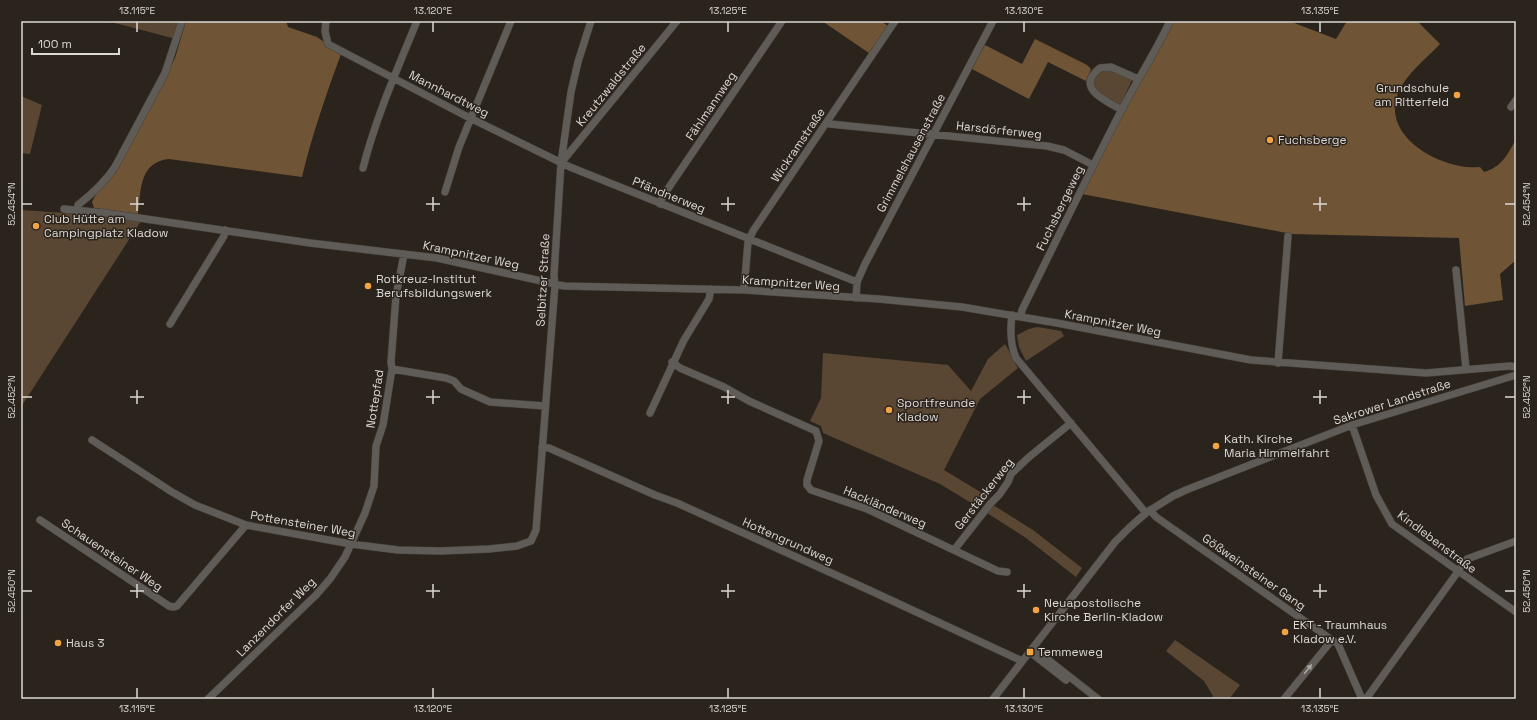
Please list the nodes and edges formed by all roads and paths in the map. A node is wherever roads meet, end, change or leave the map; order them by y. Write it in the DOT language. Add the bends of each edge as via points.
graph roads {
  1 [pos="182,21"];
  2 [pos="326,21"];
  3 [pos="416,21"];
  4 [pos="511,21"];
  5 [pos="591,21"];
  6 [pos="677,21"];
  7 [pos="782,21"];
  8 [pos="895,21"];
  9 [pos="992,21"];
  10 [pos="1170,21"];
  11 [pos="393,78"];
  12 [pos="1138,79"];
  13 [pos="1516,100"];
  14 [pos="1511,107"];
  15 [pos="1122,110"];
  16 [pos="471,117"];
  17 [pos="827,122"];
  18 [pos="934,134"];
  19 [pos="561,163"];
  20 [pos="1093,165"];
  21 [pos="362,168"];
  22 [pos="445,192"];
  23 [pos="90,196"];
  24 [pos="660,204"];
  25 [pos="64,210"];
  26 [pos="78,211"];
  27 [pos="90,212"];
  28 [pos="225,230"];
  29 [pos="1288,236"];
  30 [pos="749,238"];
  31 [pos="404,254"];
  32 [pos="1456,270"];
  33 [pos="857,282"];
  34 [pos="555,285"];
  35 [pos="711,289"];
  36 [pos="744,290"];
  37 [pos="856,298"];
  38 [pos="1012,315"];
  39 [pos="1021,316"];
  40 [pos="170,324"];
  41 [pos="672,362"];
  42 [pos="1278,363"];
  43 [pos="1516,367"];
  44 [pos="392,369"];
  45 [pos="1466,369"];
  46 [pos="1516,375"];
  47 [pos="546,406"];
  48 [pos="650,413"];
  49 [pos="1071,423"];
  50 [pos="1352,425"];
  51 [pos="92,440"];
  52 [pos="542,447"];
  53 [pos="1148,512"];
  54 [pos="40,520"];
  55 [pos="246,526"];
  56 [pos="531,541"];
  57 [pos="1516,541"];
  58 [pos="351,544"];
  59 [pos="954,550"];
  60 [pos="1007,572"];
  61 [pos="1458,572"];
  62 [pos="1516,612"];
  63 [pos="1332,640"];
  64 [pos="1031,650"];
  65 [pos="1022,661"];
  66 [pos="208,699"];
  67 [pos="993,699"];
  68 [pos="1090,699"];
  69 [pos="1098,699"];
  70 [pos="1284,699"];
  71 [pos="1362,699"];
  72 [pos="1366,699"];
  1 -- 23 [label="street" via="169,64 144,115 109,177"];
  2 -- 11 [label="street, Mannhardtweg" via="328,44"];
  3 -- 11 [label="street"];
  4 -- 16 [label="street"];
  5 -- 19 [label="street, Selbitzer Straße" via="572,88"];
  6 -- 19 [label="street, Kreutzwaldstraße"];
  7 -- 24 [label="street, Fählmannweg"];
  8 -- 17 [label="street, Wickramstraße"];
  9 -- 18 [label="street, Grimmelshausenstraße"];
  10 -- 12 [label="street, Fuchsbergeweg"];
  11 -- 16 [label="street, Mannhardtweg"];
  11 -- 21 [label="street"];
  12 -- 15 [label="street, Fuchsbergeweg"];
  12 -- 15 [label="street" via="1111,66 1100,68 1092,76 1093,92"];
  13 -- 14 [label="street"];
  15 -- 20 [label="street, Fuchsbergeweg"];
  16 -- 19 [label="street, Mannhardtweg"];
  16 -- 22 [label="street"];
  17 -- 18 [label="street, Harsdörferweg"];
  17 -- 30 [label="street, Wickramstraße"];
  18 -- 20 [label="street, Harsdörferweg" via="1047,146 1064,150"];
  18 -- 33 [label="street, Grimmelshausenstraße"];
  19 -- 24 [label="street, Pfändnerweg"];
  19 -- 34 [label="street, Selbitzer Straße"];
  20 -- 39 [label="street, Fuchsbergeweg"];
  23 -- 26 [label="street" via="78,205"];
  23 -- 27 [label="street"];
  24 -- 30 [label="street, Pfändnerweg"];
  25 -- 26 [label="street, Krampnitzer Weg"];
  26 -- 27 [label="street, Krampnitzer Weg"];
  27 -- 28 [label="street, Krampnitzer Weg"];
  28 -- 31 [label="street, Krampnitzer Weg"];
  28 -- 40 [label="street" via="224,236"];
  29 -- 42 [label="street"];
  30 -- 33 [label="street, Pfändnerweg"];
  30 -- 36 [label="street, Wickramstraße"];
  31 -- 34 [label="street, Krampnitzer Weg" via="469,264"];
  31 -- 44 [label="street, Nottepfad" via="396,296"];
  32 -- 45 [label="street"];
  33 -- 37 [label="street, Grimmelshausenstraße"];
  34 -- 35 [label="street, Krampnitzer Weg"];
  34 -- 47 [label="street, Selbitzer Straße"];
  35 -- 36 [label="street, Krampnitzer Weg"];
  35 -- 41 [label="street" via="709,300"];
  36 -- 37 [label="street, Krampnitzer Weg"];
  37 -- 38 [label="street, Krampnitzer Weg" via="941,304"];
  38 -- 39 [label="street, Krampnitzer Weg"];
  38 -- 49 [label="street, Gößweinsteiner Gang" via="1010,333 1016,358"];
  39 -- 42 [label="street, Krampnitzer Weg" via="1234,358"];
  41 -- 48 [label="street"];
  41 -- 59 [label="street, Hackländerweg" via="816,431 819,441 807,480 808,488 867,510"];
  42 -- 45 [label="street, Krampnitzer Weg" via="1426,373"];
  43 -- 45 [label="street, Krampnitzer Weg"];
  44 -- 47 [label="street" via="446,378 461,389 490,402"];
  44 -- 58 [label="street, Nottepfad" via="383,424 376,446 374,486"];
  46 -- 50 [label="street, Sakrower Landstraße"];
  47 -- 52 [label="street, Selbitzer Straße"];
  49 -- 53 [label="street, Gößweinsteiner Gang" via="1093,452"];
  49 -- 59 [label="street, Gerstäckerweg" via="1011,474 999,495"];
  50 -- 53 [label="street, Sakrower Landstraße" via="1186,490"];
  50 -- 61 [label="street, Kindlebenstraße" via="1376,495 1392,524"];
  51 -- 55 [label="street, Pottensteiner Weg" via="195,505"];
  52 -- 56 [label="street, Selbitzer Straße" via="536,530"];
  52 -- 65 [label="street, Hottengrundweg" via="677,503"];
  53 -- 63 [label="street, Gößweinsteiner Gang"];
  53 -- 64 [label="street, Sakrower Landstraße" via="1115,542"];
  54 -- 55 [label="street, Schauensteiner Weg" via="173,607 177,606"];
  55 -- 58 [label="street, Pottensteiner Weg"];
  56 -- 58 [label="street, Pottensteiner Weg" via="517,546 440,551 398,550"];
  57 -- 61 [label="street" via="1467,559"];
  58 -- 66 [label="street, Lanzendorfer Weg" via="339,566 316,595"];
  59 -- 60 [label="street, Hackländerweg" via="998,571"];
  61 -- 62 [label="street, Kindlebenstraße"];
  61 -- 72 [label="street"];
  70 -- 63 [label="street, one-way"];
  63 -- 71 [label="street, Gößweinsteiner Gang" via="1338,644"];
  64 -- 65 [label="street, Sakrower Landstraße"];
  64 -- 68 [label="street"];
  64 -- 69 [label="street"];
  65 -- 67 [label="street, Sakrower Landstraße"];
}
